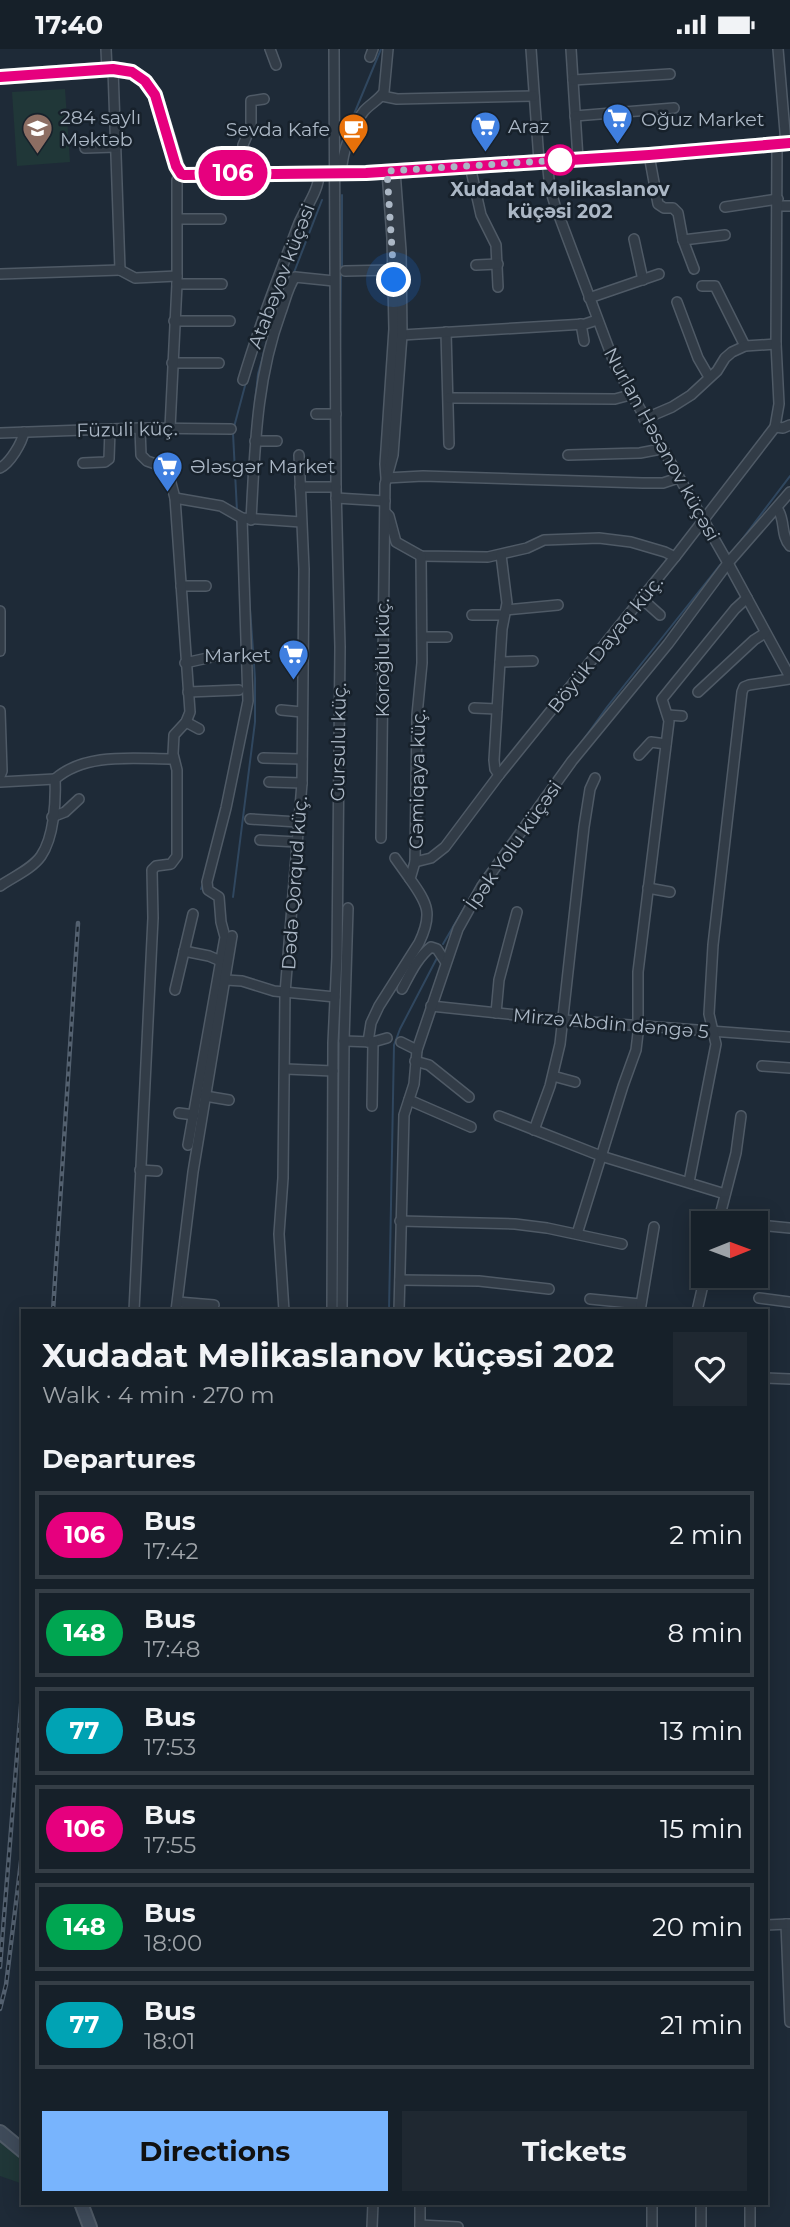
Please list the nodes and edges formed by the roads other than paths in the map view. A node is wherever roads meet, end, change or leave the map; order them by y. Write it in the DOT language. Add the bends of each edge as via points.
graph roads {
  1 [pos="106,49"];
  2 [pos="270,49"];
  3 [pos="334,49"];
  4 [pos="388,49"];
  5 [pos="531,49"];
  6 [pos="571,49"];
  7 [pos="778,49"];
  8 [pos="276,65"];
  9 [pos="110,70"];
  10 [pos="670,74"];
  11 [pos="0,77"];
  12 [pos="573,80"];
  13 [pos="382,96"];
  14 [pos="534,96"];
  15 [pos="264,99"];
  16 [pos="674,108"];
  17 [pos="575,116"];
  18 [pos="784,144"];
  19 [pos="116,147"];
  20 [pos="85,148"];
  21 [pos="649,155"];
  22 [pos="578,159"];
  23 [pos="543,161"];
  24 [pos="470,166"];
  25 [pos="391,171"];
  26 [pos="242,173"];
  27 [pos="319,173"];
  28 [pos="338,173"];
  29 [pos="181,174"];
  30 [pos="778,203"];
  31 [pos="790,206"];
  32 [pos="724,207"];
  33 [pos="178,219"];
  34 [pos="221,219"];
  35 [pos="725,235"];
  36 [pos="634,239"];
  37 [pos="683,240"];
  38 [pos="498,264"];
  39 [pos="475,265"];
  40 [pos="694,269"];
  41 [pos="393,270"];
  42 [pos="120,271"];
  43 [pos="345,271"];
  44 [pos="0,274"];
  45 [pos="659,274"];
  46 [pos="177,280"];
  47 [pos="643,280"];
  48 [pos="334,281"];
  49 [pos="222,284"];
  50 [pos="702,286"];
  51 [pos="498,287"];
  52 [pos="589,298"];
  53 [pos="677,302"];
  54 [pos="597,320"];
  55 [pos="174,321"];
  56 [pos="230,321"];
  57 [pos="581,324"];
  58 [pos="446,332"];
  59 [pos="402,335"];
  60 [pos="584,341"];
  61 [pos="776,344"];
  62 [pos="745,346"];
  63 [pos="172,363"];
  64 [pos="219,363"];
  65 [pos="709,377"];
  66 [pos="243,380"];
  67 [pos="630,395"];
  68 [pos="449,398"];
  69 [pos="316,414"];
  70 [pos="337,414"];
  71 [pos="644,419"];
  72 [pos="790,425"];
  73 [pos="775,427"];
  74 [pos="140,428"];
  75 [pos="170,428"];
  76 [pos="110,429"];
  77 [pos="231,429"];
  78 [pos="24,432"];
  79 [pos="0,433"];
  80 [pos="256,440"];
  81 [pos="277,442"];
  82 [pos="449,444"];
  83 [pos="661,449"];
  84 [pos="299,455"];
  85 [pos="568,455"];
  86 [pos="83,463"];
  87 [pos="0,468"];
  88 [pos="386,478"];
  89 [pos="678,478"];
  90 [pos="300,487"];
  91 [pos="336,487"];
  92 [pos="790,494"];
  93 [pos="175,498"];
  94 [pos="336,498"];
  95 [pos="384,501"];
  96 [pos="777,508"];
  97 [pos="384,512"];
  98 [pos="247,519"];
  99 [pos="702,519"];
  100 [pos="301,522"];
  101 [pos="790,546"];
  102 [pos="501,555"];
  103 [pos="421,556"];
  104 [pos="674,557"];
  105 [pos="728,563"];
  106 [pos="181,586"];
  107 [pos="206,586"];
  108 [pos="642,598"];
  109 [pos="747,598"];
  110 [pos="558,605"];
  111 [pos="0,611"];
  112 [pos="505,613"];
  113 [pos="472,615"];
  114 [pos="660,615"];
  115 [pos="765,633"];
  116 [pos="423,637"];
  117 [pos="447,637"];
  118 [pos="0,651"];
  119 [pos="212,657"];
  120 [pos="786,660"];
  121 [pos="533,661"];
  122 [pos="500,662"];
  123 [pos="185,663"];
  124 [pos="790,678"];
  125 [pos="239,690"];
  126 [pos="188,692"];
  127 [pos="698,692"];
  128 [pos="474,708"];
  129 [pos="497,709"];
  130 [pos="281,710"];
  131 [pos="0,711"];
  132 [pos="302,712"];
  133 [pos="668,715"];
  134 [pos="682,716"];
  135 [pos="186,722"];
  136 [pos="199,729"];
  137 [pos="666,744"];
  138 [pos="639,755"];
  139 [pos="173,758"];
  140 [pos="264,758"];
  141 [pos="302,759"];
  142 [pos="499,775"];
  143 [pos="0,776"];
  144 [pos="595,778"];
  145 [pos="55,779"];
  146 [pos="0,782"];
  147 [pos="269,782"];
  148 [pos="302,783"];
  149 [pos="79,799"];
  150 [pos="52,817"];
  151 [pos="250,819"];
  152 [pos="298,822"];
  153 [pos="381,838"];
  154 [pos="260,839"];
  155 [pos="297,842"];
  156 [pos="395,858"];
  157 [pos="415,862"];
  158 [pos="410,879"];
  159 [pos="0,885"];
  160 [pos="648,888"];
  161 [pos="670,892"];
  162 [pos="348,908"];
  163 [pos="517,912"];
  164 [pos="193,914"];
  165 [pos="232,936"];
  166 [pos="184,951"];
  167 [pos="445,961"];
  168 [pos="224,963"];
  169 [pos="226,979"];
  170 [pos="402,989"];
  171 [pos="175,990"];
  172 [pos="285,993"];
  173 [pos="335,997"];
  174 [pos="431,1006"];
  175 [pos="496,1013"];
  176 [pos="564,1020"];
  177 [pos="638,1025"];
  178 [pos="713,1031"];
  179 [pos="790,1037"];
  180 [pos="387,1038"];
  181 [pos="344,1041"];
  182 [pos="370,1042"];
  183 [pos="401,1042"];
  184 [pos="416,1050"];
  185 [pos="415,1061"];
  186 [pos="762,1066"];
  187 [pos="790,1068"];
  188 [pos="286,1069"];
  189 [pos="333,1071"];
  190 [pos="553,1076"];
  191 [pos="575,1082"];
  192 [pos="205,1096"];
  193 [pos="469,1097"];
  194 [pos="229,1100"];
  195 [pos="409,1100"];
  196 [pos="372,1106"];
  197 [pos="179,1113"];
  198 [pos="194,1115"];
  199 [pos="499,1116"];
  200 [pos="741,1116"];
  201 [pos="471,1127"];
  202 [pos="534,1130"];
  203 [pos="188,1145"];
  204 [pos="601,1156"];
  205 [pos="140,1170"];
  206 [pos="157,1171"];
  207 [pos="689,1182"];
  208 [pos="725,1193"];
  209 [pos="721,1211"];
  210 [pos="400,1221"];
  211 [pos="769,1226"];
  212 [pos="654,1227"];
  213 [pos="790,1228"];
  214 [pos="577,1234"];
  215 [pos="622,1244"];
  216 [pos="400,1280"];
  217 [pos="702,1288"];
  218 [pos="549,1289"];
  219 [pos="759,1298"];
  220 [pos="590,1299"];
  221 [pos="790,1303"];
  222 [pos="214,1305"];
  223 [pos="177,1307"];
  224 [pos="640,1308"];
  225 [pos="134,1309"];
  226 [pos="284,1309"];
  227 [pos="332,1309"];
  228 [pos="342,1309"];
  229 [pos="399,1309"];
  230 [pos="697,1309"];
  231 [pos="768,1378"];
  232 [pos="790,1379"];
  233 [pos="788,1924"];
  234 [pos="768,1925"];
  235 [pos="790,2022"];
  236 [pos="0,2132"];
  237 [pos="21,2149"];
  238 [pos="84,2205"];
  239 [pos="373,2205"];
  240 [pos="420,2205"];
  241 [pos="652,2205"];
  242 [pos="701,2205"];
  243 [pos="750,2205"];
  244 [pos="420,2226"];
  245 [pos="90,2227"];
  246 [pos="372,2227"];
  247 [pos="458,2227"];
  248 [pos="652,2227"];
  249 [pos="701,2227"];
  250 [pos="750,2227"];
  1 -- 9 [label="street"];
  2 -- 8 [label="street"];
  3 -- 28 [label="street"];
  4 -- 13 [label="street"];
  5 -- 14 [label="street, Nurlan Həsənov küçəsi"];
  6 -- 12 [label="street"];
  7 -- 18 [label="street"];
  9 -- 11 [label="street"];
  9 -- 19 [label="street"];
  9 -- 29 [label="street" via="132,72 151,89"];
  10 -- 12 [label="street"];
  12 -- 17 [label="street"];
  13 -- 14 [label="street"];
  13 -- 28 [label="street" via="355,126"];
  14 -- 23 [label="street, Nurlan Həsənov küçəsi"];
  15 -- 26 [label="street" via="251,101"];
  16 -- 17 [label="street"];
  17 -- 22 [label="street"];
  18 -- 21 [label="street"];
  18 -- 30 [label="street"];
  19 -- 20 [label="street"];
  19 -- 42 [label="street"];
  21 -- 22 [label="street"];
  21 -- 37 [label="street" via="658,204 676,210"];
  22 -- 23 [label="street"];
  23 -- 24 [label="street"];
  23 -- 52 [label="street, Nurlan Həsənov küçəsi"];
  24 -- 25 [label="street"];
  24 -- 38 [label="street"];
  25 -- 28 [label="street"];
  25 -- 41 [label="street, Koroğlu küç."];
  25 -- 59 [label="street, Koroğlu küç." via="401,251"];
  26 -- 27 [label="street"];
  26 -- 29 [label="street"];
  27 -- 28 [label="street"];
  27 -- 66 [label="street, Atabəyov küçəsi"];
  28 -- 48 [label="street, Gursulu küç."];
  29 -- 33 [label="street" via="177,180"];
  30 -- 31 [label="street"];
  30 -- 32 [label="street"];
  30 -- 61 [label="street"];
  33 -- 34 [label="street"];
  33 -- 46 [label="street"];
  35 -- 37 [label="street"];
  36 -- 47 [label="street"];
  37 -- 40 [label="street"];
  38 -- 39 [label="street"];
  38 -- 51 [label="street"];
  41 -- 43 [label="street"];
  41 -- 88 [label="street, Koroğlu küç."];
  42 -- 44 [label="street"];
  42 -- 46 [label="street" via="135,278"];
  45 -- 47 [label="street"];
  46 -- 49 [label="street"];
  46 -- 55 [label="street"];
  47 -- 52 [label="street"];
  48 -- 70 [label="street, Gursulu küç."];
  48 -- 80 [label="street" via="293,279 265,363"];
  50 -- 62 [label="street" via="715,286"];
  52 -- 54 [label="street, Nurlan Həsənov küçəsi"];
  53 -- 65 [label="street"];
  54 -- 57 [label="street"];
  54 -- 67 [label="street, Nurlan Həsənov küçəsi"];
  55 -- 56 [label="street"];
  55 -- 63 [label="street"];
  57 -- 58 [label="street"];
  57 -- 60 [label="street"];
  58 -- 59 [label="street"];
  58 -- 68 [label="street"];
  59 -- 88 [label="street, Koroğlu küç." via="393,455"];
  61 -- 62 [label="street"];
  61 -- 73 [label="street" via="779,404"];
  62 -- 65 [label="street" via="725,358"];
  63 -- 64 [label="street"];
  63 -- 75 [label="street"];
  65 -- 71 [label="street" via="684,400"];
  67 -- 68 [label="street" via="615,399"];
  67 -- 71 [label="street, Nurlan Həsənov küçəsi"];
  68 -- 82 [label="street"];
  69 -- 70 [label="street"];
  70 -- 91 [label="street, Gursulu küç."];
  71 -- 83 [label="street, Nurlan Həsənov küçəsi"];
  72 -- 73 [label="street"];
  73 -- 99 [label="street, Böyük Dayaq küç."];
  74 -- 75 [label="street, Füzuli küç."];
  74 -- 76 [label="street, Füzuli küç."];
  74 -- 93 [label="street" via="141,455 167,468"];
  75 -- 77 [label="street, Füzuli küç."];
  76 -- 78 [label="street, Füzuli küç."];
  76 -- 86 [label="street" via="109,459"];
  78 -- 79 [label="street, Füzuli küç."];
  78 -- 87 [label="street" via="8,463"];
  80 -- 81 [label="street"];
  80 -- 98 [label="street"];
  83 -- 85 [label="street"];
  83 -- 89 [label="street, Nurlan Həsənov küçəsi"];
  84 -- 90 [label="street, Dədə Qorqud küç."];
  88 -- 89 [label="street" via="663,483"];
  88 -- 95 [label="street, Koroğlu küç."];
  89 -- 99 [label="street, Nurlan Həsənov küçəsi"];
  90 -- 91 [label="street"];
  90 -- 100 [label="street, Dədə Qorqud küç."];
  91 -- 94 [label="street, Gursulu küç."];
  92 -- 96 [label="street, İpək Yolu küçəsi"];
  93 -- 98 [label="street" via="221,506"];
  93 -- 106 [label="street"];
  94 -- 95 [label="street"];
  94 -- 173 [label="street, Gursulu küç." via="340,647"];
  95 -- 97 [label="street, Koroğlu küç."];
  96 -- 101 [label="street"];
  96 -- 105 [label="street, İpək Yolu küçəsi"];
  97 -- 103 [label="street" via="394,540"];
  97 -- 153 [label="street, Koroğlu küç."];
  98 -- 100 [label="street"];
  98 -- 168 [label="street" via="248,701 207,882 208,890 220,900"];
  99 -- 104 [label="street, Böyük Dayaq küç."];
  99 -- 105 [label="street, Nurlan Həsənov küçəsi"];
  100 -- 132 [label="street, Dədə Qorqud küç."];
  102 -- 103 [label="street"];
  102 -- 104 [label="street" via="544,540 599,538 631,542"];
  102 -- 112 [label="street"];
  103 -- 116 [label="street, Gəmiqaya küç."];
  104 -- 108 [label="street, Böyük Dayaq küç."];
  105 -- 109 [label="street, Nurlan Həsənov küçəsi"];
  105 -- 167 [label="street, İpək Yolu küçəsi" via="507,851 466,912"];
  106 -- 107 [label="street"];
  106 -- 123 [label="street"];
  108 -- 114 [label="street"];
  108 -- 142 [label="street, Böyük Dayaq küç."];
  109 -- 115 [label="street, Nurlan Həsənov küçəsi"];
  109 -- 133 [label="street" via="662,697"];
  110 -- 112 [label="street"];
  111 -- 118 [label="street"];
  112 -- 113 [label="street"];
  112 -- 122 [label="street"];
  115 -- 120 [label="street, Nurlan Həsənov küçəsi"];
  115 -- 127 [label="street"];
  116 -- 117 [label="street"];
  116 -- 157 [label="street, Gəmiqaya küç."];
  119 -- 123 [label="street"];
  120 -- 124 [label="street, Nurlan Həsənov küçəsi"];
  121 -- 122 [label="street"];
  122 -- 129 [label="street"];
  123 -- 126 [label="street"];
  124 -- 178 [label="street" via="749,685 741,692 713,945 709,1014"];
  125 -- 126 [label="street"];
  126 -- 135 [label="street"];
  128 -- 129 [label="street"];
  129 -- 142 [label="street" via="494,760"];
  130 -- 132 [label="street"];
  131 -- 143 [label="street"];
  132 -- 141 [label="street, Dədə Qorqud küç."];
  133 -- 134 [label="street"];
  133 -- 137 [label="street"];
  135 -- 136 [label="street"];
  135 -- 139 [label="street" via="174,735"];
  137 -- 138 [label="street" via="651,742"];
  137 -- 160 [label="street"];
  139 -- 145 [label="street" via="85,762"];
  139 -- 205 [label="street" via="177,769 177,856 171,864 152,870"];
  140 -- 141 [label="street"];
  141 -- 148 [label="street, Dədə Qorqud küç."];
  142 -- 157 [label="street, Böyük Dayaq küç." via="445,847 431,858"];
  144 -- 176 [label="street" via="584,827"];
  145 -- 146 [label="street"];
  145 -- 150 [label="street"];
  147 -- 148 [label="street"];
  148 -- 152 [label="street, Dədə Qorqud küç."];
  149 -- 150 [label="street"];
  150 -- 159 [label="street" via="41,856"];
  151 -- 152 [label="street"];
  152 -- 155 [label="street, Dədə Qorqud küç."];
  154 -- 155 [label="street"];
  155 -- 172 [label="street, Dədə Qorqud küç."];
  156 -- 158 [label="street"];
  157 -- 158 [label="street, Gəmiqaya küç."];
  158 -- 182 [label="street" via="426,904 427,922 379,1006 371,1023"];
  160 -- 161 [label="street"];
  160 -- 177 [label="street" via="638,972"];
  162 -- 181 [label="street"];
  163 -- 175 [label="street" via="499,980"];
  164 -- 166 [label="street"];
  165 -- 168 [label="street"];
  166 -- 168 [label="street"];
  166 -- 171 [label="street"];
  167 -- 170 [label="street" via="436,949 427,949"];
  167 -- 174 [label="street, İpək Yolu küçəsi"];
  168 -- 169 [label="street"];
  168 -- 198 [label="street"];
  169 -- 172 [label="street"];
  169 -- 192 [label="street"];
  172 -- 173 [label="street"];
  172 -- 188 [label="street, Dədə Qorqud küç."];
  173 -- 189 [label="street, Gursulu küç."];
  174 -- 175 [label="street, Mirzə Abdin dəngə 5"];
  174 -- 184 [label="street, İpək Yolu küçəsi"];
  175 -- 176 [label="street, Mirzə Abdin dəngə 5"];
  176 -- 177 [label="street, Mirzə Abdin dəngə 5"];
  176 -- 190 [label="street"];
  177 -- 178 [label="street, Mirzə Abdin dəngə 5"];
  177 -- 204 [label="street" via="636,1050"];
  178 -- 179 [label="street, Mirzə Abdin dəngə 5"];
  178 -- 207 [label="street" via="716,1044"];
  180 -- 182 [label="street"];
  181 -- 182 [label="street"];
  181 -- 228 [label="street"];
  182 -- 196 [label="street"];
  183 -- 184 [label="street"];
  184 -- 185 [label="street, İpək Yolu küçəsi"];
  185 -- 193 [label="street" via="429,1065"];
  185 -- 195 [label="street, İpək Yolu küçəsi"];
  186 -- 187 [label="street"];
  188 -- 189 [label="street"];
  188 -- 226 [label="street, Dədə Qorqud küç." via="279,1234"];
  189 -- 227 [label="street, Gursulu küç."];
  190 -- 191 [label="street"];
  190 -- 202 [label="street"];
  192 -- 194 [label="street"];
  192 -- 223 [label="street"];
  195 -- 201 [label="street"];
  195 -- 210 [label="street, İpək Yolu küçəsi" via="403,1127"];
  197 -- 198 [label="street"];
  198 -- 203 [label="street"];
  199 -- 202 [label="street"];
  200 -- 208 [label="street"];
  202 -- 204 [label="street"];
  204 -- 207 [label="street"];
  204 -- 214 [label="street"];
  205 -- 206 [label="street"];
  205 -- 225 [label="street"];
  207 -- 208 [label="street"];
  208 -- 209 [label="street"];
  210 -- 214 [label="street" via="515,1224"];
  210 -- 216 [label="street, İpək Yolu küçəsi"];
  211 -- 213 [label="street"];
  212 -- 224 [label="street"];
  214 -- 215 [label="street"];
  216 -- 218 [label="street" via="479,1281"];
  216 -- 229 [label="street, İpək Yolu küçəsi"];
  217 -- 230 [label="street"];
  219 -- 221 [label="street"];
  220 -- 224 [label="street"];
  222 -- 223 [label="street"];
  231 -- 232 [label="street"];
  233 -- 234 [label="street"];
  233 -- 235 [label="street"];
  236 -- 237 [label="street"];
  238 -- 245 [label="street"];
  239 -- 246 [label="street"];
  240 -- 244 [label="street"];
  241 -- 248 [label="street"];
  242 -- 249 [label="street"];
  243 -- 250 [label="street"];
  244 -- 247 [label="street"];
}
